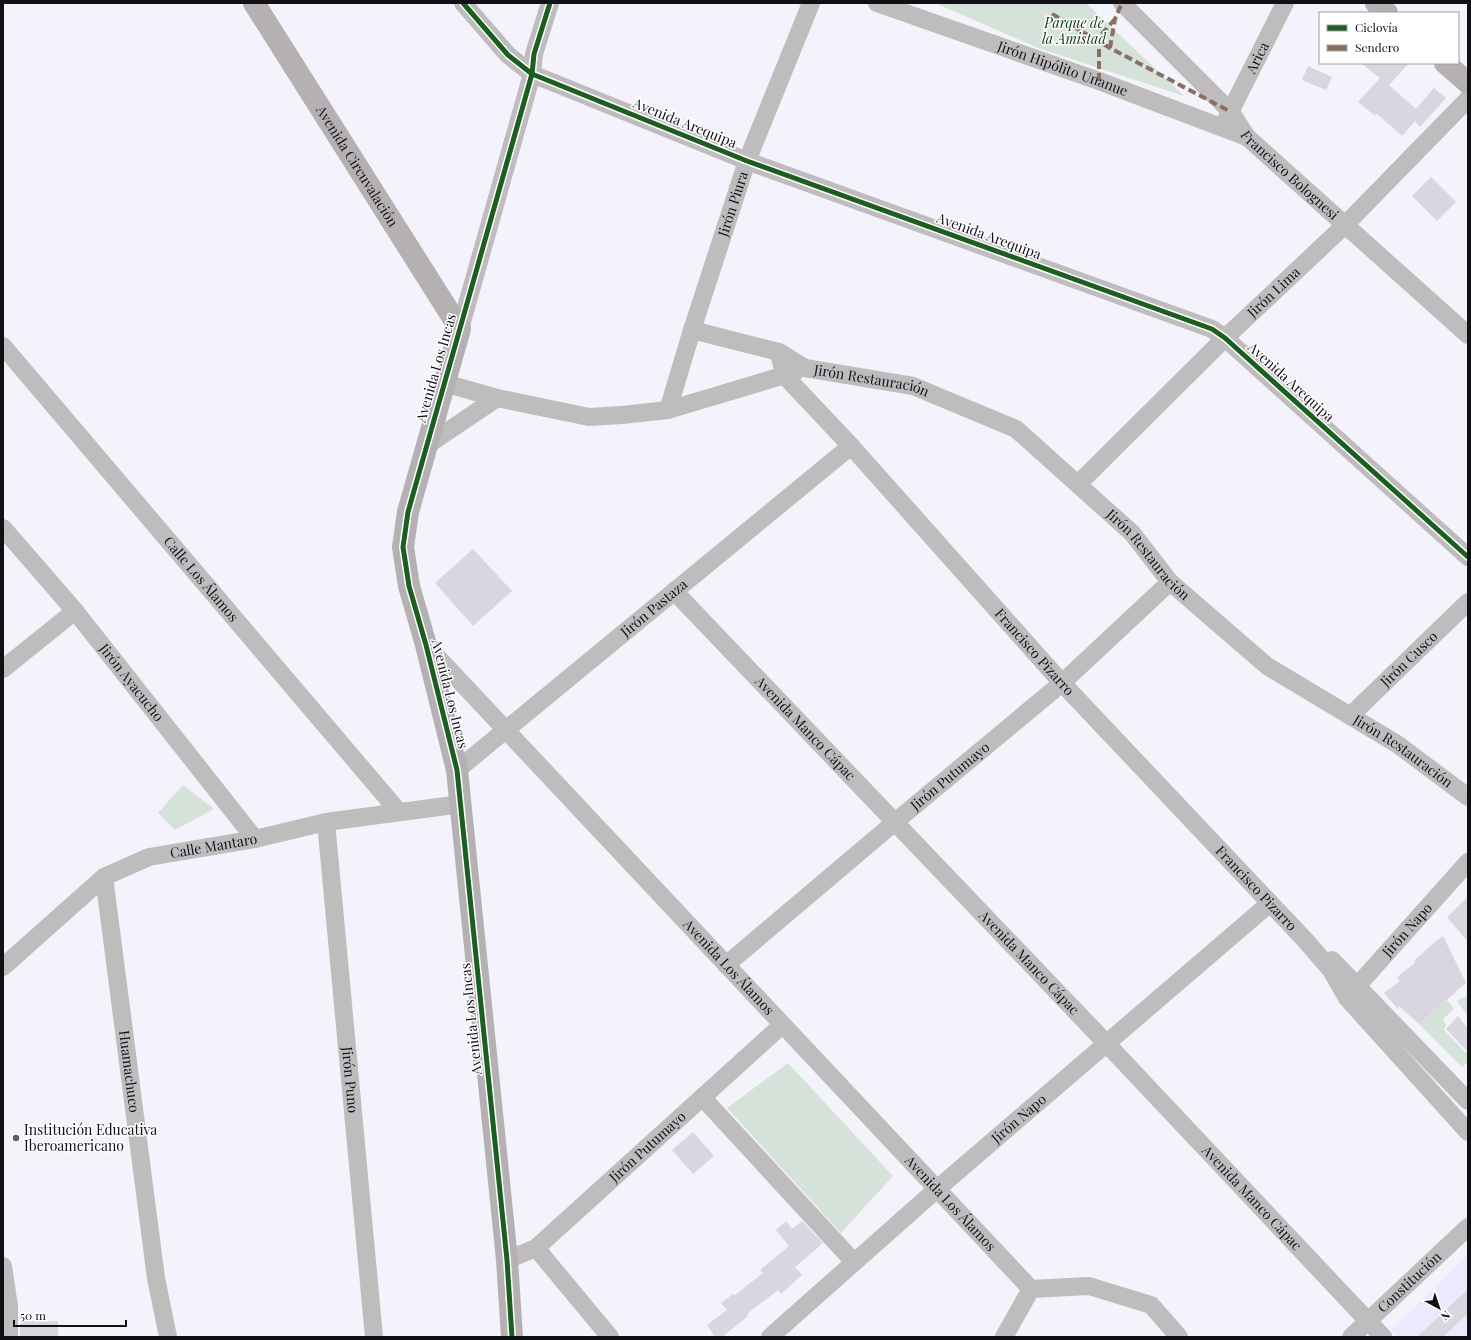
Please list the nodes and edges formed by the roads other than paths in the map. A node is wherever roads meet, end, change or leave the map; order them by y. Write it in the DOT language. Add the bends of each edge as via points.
graph roads {
  1 [pos="254,3"];
  2 [pos="463,3"];
  3 [pos="550,3"];
  4 [pos="811,3"];
  5 [pos="877,3"];
  6 [pos="1122,3"];
  7 [pos="1285,3"];
  8 [pos="1376,3"];
  9 [pos="1386,12"];
  10 [pos="1446,64"];
  11 [pos="532,74"];
  12 [pos="1468,83"];
  13 [pos="1468,98"];
  14 [pos="1230,112"];
  15 [pos="1222,128"];
  16 [pos="1248,137"];
  17 [pos="747,161"];
  18 [pos="1345,224"];
  19 [pos="460,328"];
  20 [pos="692,330"];
  21 [pos="1468,335"];
  22 [pos="1225,338"];
  23 [pos="3,346"];
  24 [pos="779,352"];
  25 [pos="805,368"];
  26 [pos="784,376"];
  27 [pos="444,383"];
  28 [pos="497,398"];
  29 [pos="668,410"];
  30 [pos="426,446"];
  31 [pos="850,446"];
  32 [pos="1078,484"];
  33 [pos="3,528"];
  34 [pos="1468,557"];
  35 [pos="1170,582"];
  36 [pos="674,591"];
  37 [pos="1468,602"];
  38 [pos="75,611"];
  39 [pos="426,646"];
  40 [pos="3,669"];
  41 [pos="1062,683"];
  42 [pos="1350,716"];
  43 [pos="506,729"];
  44 [pos="457,770"];
  45 [pos="1468,797"];
  46 [pos="461,804"];
  47 [pos="399,812"];
  48 [pos="326,822"];
  49 [pos="894,822"];
  50 [pos="256,840"];
  51 [pos="1468,862"];
  52 [pos="104,877"];
  53 [pos="1270,902"];
  54 [pos="726,965"];
  55 [pos="3,967"];
  56 [pos="1352,991"];
  57 [pos="782,1025"];
  58 [pos="1106,1043"];
  59 [pos="702,1097"];
  60 [pos="1468,1100"];
  61 [pos="1468,1132"];
  62 [pos="936,1189"];
  63 [pos="1468,1227"];
  64 [pos="536,1248"];
  65 [pos="508,1260"];
  66 [pos="854,1262"];
  67 [pos="3,1266"];
  68 [pos="1031,1289"];
  69 [pos="1368,1321"];
  70 [pos="9,1337"];
  71 [pos="168,1337"];
  72 [pos="374,1337"];
  73 [pos="512,1337"];
  74 [pos="610,1337"];
  75 [pos="770,1337"];
  76 [pos="1004,1337"];
  77 [pos="1179,1337"];
  78 [pos="1351,1337"];
  79 [pos="1383,1337"];
  1 -- 19 [label="street, Avenida Circuvalación"];
  2 -- 11 [label="street, Avenida Arequipa" via="508,55"];
  3 -- 11 [label="street, Avenida Los Incas" via="534,54"];
  4 -- 17 [label="street, Jirón Piura"];
  5 -- 15 [label="street, Jirón Hipólito Unanue"];
  6 -- 14 [label="street, Francisco Bolognesi"];
  7 -- 14 [label="street, Arica"];
  8 -- 9 [label="street"];
  10 -- 12 [label="street"];
  11 -- 17 [label="street, Avenida Arequipa"];
  11 -- 19 [label="street, Avenida Los Incas"];
  13 -- 18 [label="street, Jirón Lima"];
  14 -- 15 [label="street, Arica"];
  14 -- 16 [label="street, Francisco Bolognesi"];
  15 -- 16 [label="street, Jirón Hipólito Unanue"];
  16 -- 18 [label="street, Francisco Bolognesi"];
  17 -- 20 [label="street, Jirón Piura"];
  17 -- 22 [label="street, Avenida Arequipa" via="1212,329"];
  18 -- 21 [label="street, Francisco Bolognesi"];
  18 -- 22 [label="street, Jirón Lima"];
  19 -- 27 [label="street, Avenida Los Incas"];
  20 -- 24 [label="street, Jirón Restauración"];
  20 -- 29 [label="street, Jirón Piura"];
  22 -- 32 [label="street, Jirón Lima"];
  22 -- 34 [label="street, Avenida Arequipa"];
  23 -- 47 [label="street, Calle Los Álamos"];
  24 -- 25 [label="street, Jirón Restauración"];
  24 -- 26 [label="street"];
  25 -- 26 [label="street, Jirón Restauración"];
  25 -- 32 [label="street, Jirón Restauración" via="913,386 1016,429"];
  26 -- 29 [label="street, Jirón Restauración"];
  26 -- 31 [label="street, Francisco Pizarro"];
  27 -- 28 [label="street, Jirón Restauración"];
  27 -- 30 [label="street, Avenida Los Incas"];
  28 -- 29 [label="street, Jirón Restauración" via="589,417"];
  28 -- 30 [label="street"];
  30 -- 39 [label="street, Avenida Los Incas" via="408,512 403,547 408,586"];
  31 -- 36 [label="street, Jirón Pastaza"];
  31 -- 41 [label="street, Francisco Pizarro"];
  32 -- 35 [label="street, Jirón Restauración" via="1132,533"];
  33 -- 38 [label="street, Jirón Ayacucho"];
  35 -- 41 [label="street, Jirón Putumayo"];
  35 -- 42 [label="street, Jirón Restauración" via="1267,666"];
  36 -- 43 [label="street, Jirón Pastaza"];
  36 -- 49 [label="street, Avenida Manco Cápac"];
  37 -- 42 [label="street, Jirón Cusco"];
  38 -- 40 [label="street"];
  38 -- 50 [label="street, Jirón Ayacucho"];
  39 -- 43 [label="street, Avenida Los Álamos"];
  39 -- 44 [label="street, Avenida Los Incas"];
  41 -- 49 [label="street, Jirón Putumayo"];
  41 -- 53 [label="street, Francisco Pizarro"];
  42 -- 45 [label="street, Jirón Restauración" via="1397,744"];
  43 -- 44 [label="street, Jirón Pastaza"];
  43 -- 54 [label="street, Avenida Los Álamos"];
  44 -- 46 [label="street, Avenida Los Incas"];
  46 -- 47 [label="street, Calle Mantaro"];
  46 -- 65 [label="street, Avenida Los Incas"];
  47 -- 48 [label="street, Calle Mantaro"];
  48 -- 50 [label="street, Calle Mantaro"];
  48 -- 72 [label="street, Jirón Puno"];
  49 -- 54 [label="street, Jirón Putumayo"];
  49 -- 58 [label="street, Avenida Manco Cápac"];
  50 -- 52 [label="street, Calle Mantaro" via="149,857"];
  51 -- 56 [label="street, Jirón Napo"];
  52 -- 55 [label="street, Calle Mantaro"];
  52 -- 71 [label="street, Huamachuco" via="156,1278"];
  53 -- 56 [label="street, Francisco Pizarro" via="1306,941 1337,964"];
  53 -- 58 [label="street, Jirón Napo"];
  54 -- 57 [label="street, Avenida Los Álamos"];
  56 -- 60 [label="street, Francisco Pizarro"];
  56 -- 61 [label="street, Francisco Pizarro"];
  57 -- 59 [label="street, Jirón Putumayo"];
  57 -- 62 [label="street, Avenida Los Álamos"];
  58 -- 62 [label="street, Jirón Napo"];
  58 -- 69 [label="street, Avenida Manco Cápac"];
  59 -- 64 [label="street, Jirón Putumayo"];
  59 -- 66 [label="street"];
  62 -- 66 [label="street, Jirón Napo"];
  62 -- 68 [label="street, Avenida Los Álamos"];
  63 -- 69 [label="street, Constitución"];
  64 -- 65 [label="street, Jirón Putumayo"];
  64 -- 74 [label="street"];
  65 -- 73 [label="street, Avenida Los Incas"];
  66 -- 75 [label="street, Jirón Napo"];
  67 -- 70 [label="street" via="10,1306"];
  68 -- 76 [label="street"];
  68 -- 77 [label="street" via="1089,1286 1151,1305"];
  69 -- 78 [label="street, Constitución"];
  69 -- 79 [label="street, Avenida Manco Cápac"];
}
